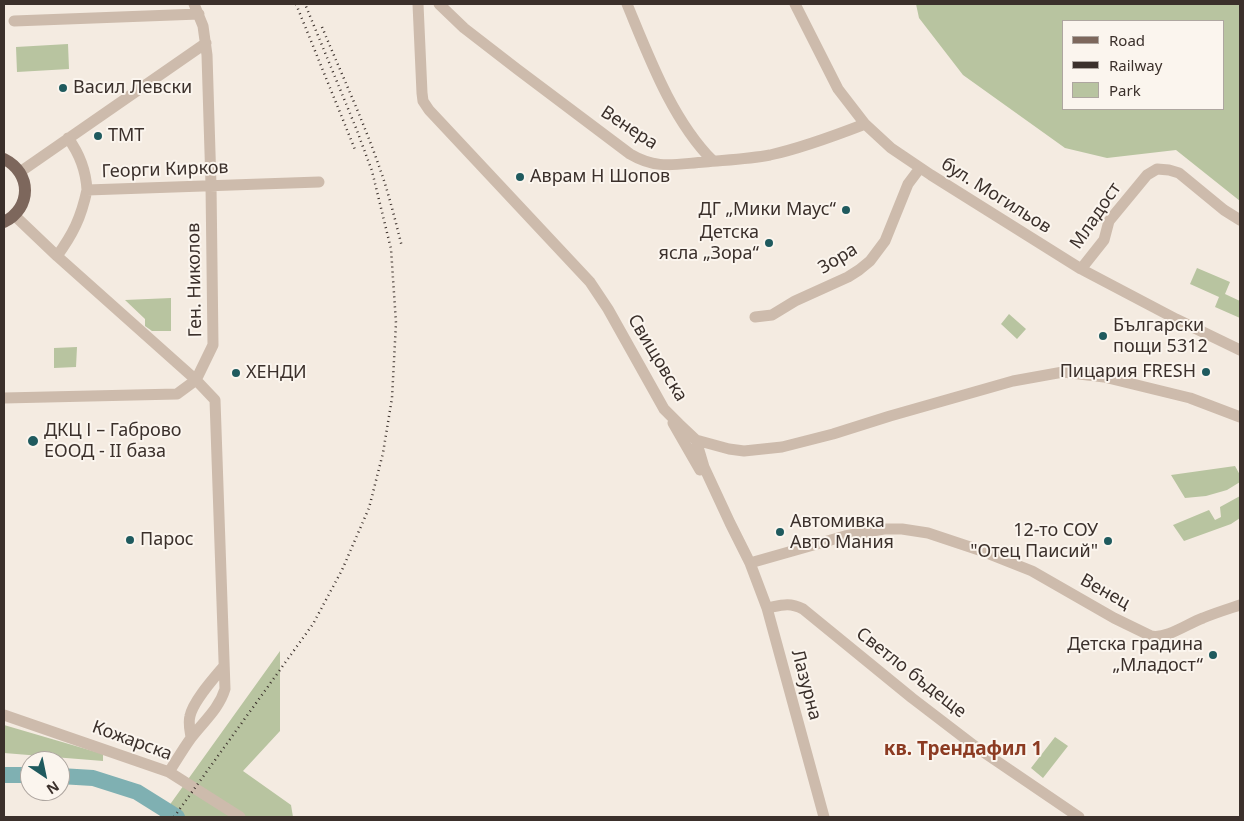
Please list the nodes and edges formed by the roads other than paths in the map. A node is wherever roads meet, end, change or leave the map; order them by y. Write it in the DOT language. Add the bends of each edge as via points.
graph roads {
  1 [pos="418,4"];
  2 [pos="439,4"];
  3 [pos="627,4"];
  4 [pos="795,4"];
  5 [pos="196,9"];
  6 [pos="14,21"];
  7 [pos="206,43"];
  8 [pos="865,124"];
  9 [pos="68,138"];
  10 [pos="5,159"];
  11 [pos="713,161"];
  12 [pos="920,168"];
  13 [pos="20,172"];
  14 [pos="319,182"];
  15 [pos="211,186"];
  16 [pos="87,190"];
  17 [pos="7,220"];
  18 [pos="1240,220"];
  19 [pos="57,256"];
  20 [pos="1081,269"];
  21 [pos="755,317"];
  22 [pos="1240,350"];
  23 [pos="196,380"];
  24 [pos="4,398"];
  25 [pos="664,409"];
  26 [pos="1240,417"];
  27 [pos="696,440"];
  28 [pos="730,522"];
  29 [pos="750,563"];
  30 [pos="1240,605"];
  31 [pos="767,608"];
  32 [pos="224,666"];
  33 [pos="4,715"];
  34 [pos="192,736"];
  35 [pos="169,772"];
  36 [pos="240,817"];
  37 [pos="824,817"];
  38 [pos="1079,817"];
  1 -- 25 [label="street, Свищовска" via="423,101 590,282"];
  2 -- 11 [label="street, Венера" via="517,69 642,161 670,165"];
  3 -- 11 [label="street" via="654,70 700,148"];
  4 -- 8 [label="street, бул. Могильов" via="838,89"];
  5 -- 6 [label="street"];
  5 -- 7 [label="street, Ген. Николов"];
  7 -- 9 [label="street"];
  7 -- 15 [label="street, Ген. Николов"];
  8 -- 11 [label="street, Венера" via="770,155"];
  8 -- 12 [label="street, бул. Могильов"];
  9 -- 13 [label="street"];
  9 -- 16 [label="street" via="81,163"];
  10 -- 13 [label="main road"];
  12 -- 20 [label="street, бул. Могильов"];
  12 -- 21 [label="street, Зора" via="908,184 885,241 870,261 848,277 772,315"];
  13 -- 17 [label="main road" via="24,181 24,197 20,207"];
  14 -- 15 [label="street, Георги Кирков"];
  15 -- 16 [label="street, Георги Кирков"];
  15 -- 23 [label="street, Ген. Николов" via="213,345"];
  16 -- 19 [label="street, Георги Кирков" via="79,220"];
  17 -- 19 [label="street"];
  18 -- 20 [label="street, Младост" via="1179,173 1157,169 1147,175 1110,221 1104,240"];
  19 -- 23 [label="street"];
  20 -- 22 [label="street, бул. Могильов"];
  23 -- 24 [label="street" via="178,394"];
  23 -- 32 [label="street" via="215,400"];
  25 -- 27 [label="street, Свищовска"];
  25 -- 28 [label="street"];
  26 -- 27 [label="street, Свищовска" via="1190,398 1104,377 1062,372 1013,380 782,447 736,450"];
  27 -- 28 [label="street" via="704,466"];
  28 -- 29 [label="street, Лазурна"];
  29 -- 30 [label="street, Венец" via="846,536 902,529 928,533 1023,567 1151,636 1167,634"];
  29 -- 31 [label="street, Лазурна"];
  31 -- 37 [label="street, Лазурна"];
  31 -- 38 [label="street, Светло бъдеще" via="787,604 803,609 976,747"];
  32 -- 34 [label="street" via="222,697"];
  32 -- 34 [label="street" via="192,709 189,718"];
  33 -- 35 [label="street, Кожарска"];
  34 -- 35 [label="street"];
  35 -- 36 [label="street, Кожарска"];
}
